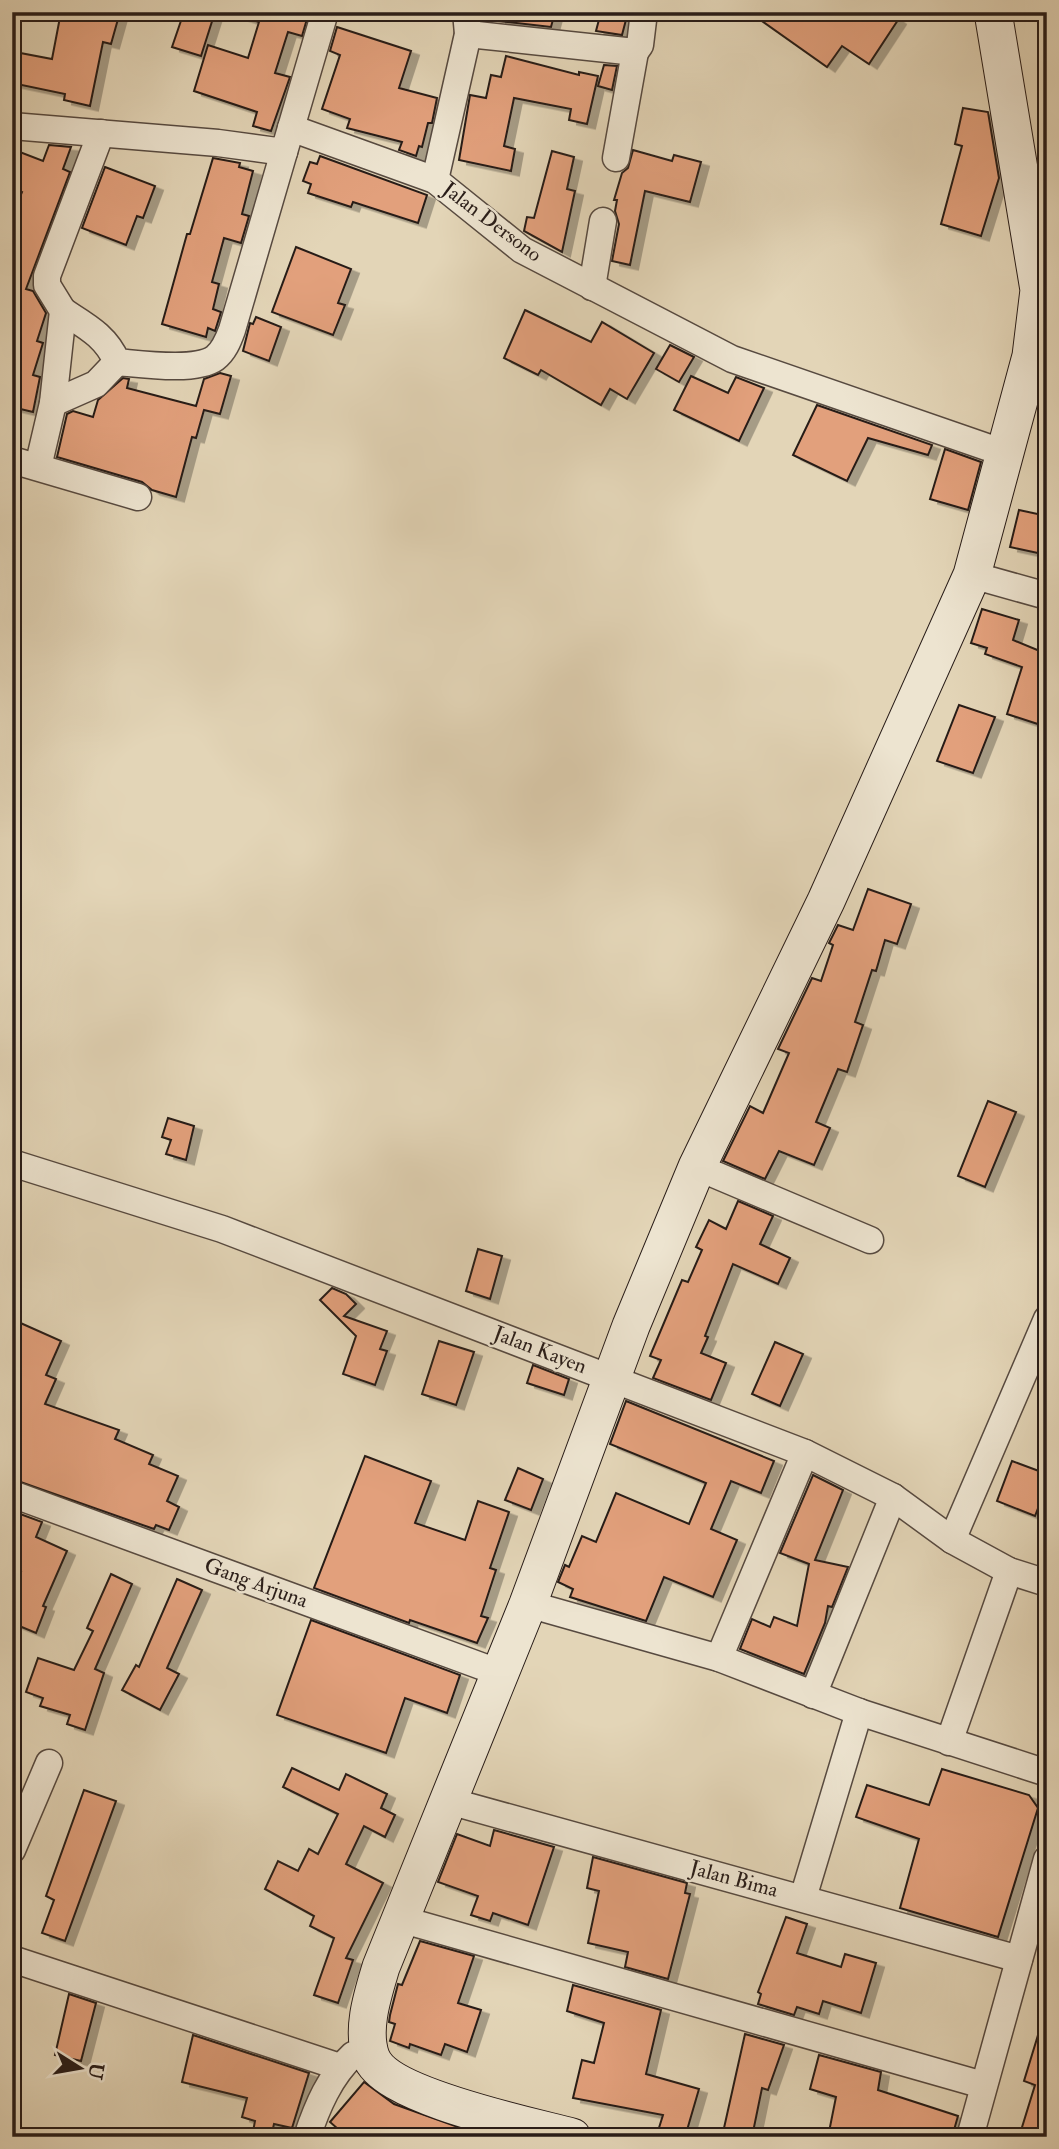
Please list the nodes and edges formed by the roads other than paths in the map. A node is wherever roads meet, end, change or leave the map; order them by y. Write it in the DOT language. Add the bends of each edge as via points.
graph roads {
  1 [pos="325,12"];
  2 [pos="644,12"];
  3 [pos="993,12"];
  4 [pos="467,23"];
  5 [pos="635,52"];
  6 [pos="12,126"];
  7 [pos="101,133"];
  8 [pos="287,140"];
  9 [pos="616,158"];
  10 [pos="435,180"];
  11 [pos="603,221"];
  12 [pos="592,287"];
  13 [pos="63,312"];
  14 [pos="1039,357"];
  15 [pos="117,362"];
  16 [pos="53,403"];
  17 [pos="1004,453"];
  18 [pos="12,460"];
  19 [pos="38,467"];
  20 [pos="138,497"];
  21 [pos="972,575"];
  22 [pos="1047,596"];
  23 [pos="12,1163"];
  24 [pos="697,1167"];
  25 [pos="870,1240"];
  26 [pos="1047,1319"];
  27 [pos="613,1377"];
  28 [pos="805,1453"];
  29 [pos="12,1494"];
  30 [pos="893,1497"];
  31 [pos="952,1540"];
  32 [pos="1009,1571"];
  33 [pos="1047,1584"];
  34 [pos="528,1604"];
  35 [pos="719,1658"];
  36 [pos="500,1673"];
  37 [pos="813,1695"];
  38 [pos="859,1712"];
  39 [pos="949,1742"];
  40 [pos="49,1763"];
  41 [pos="1047,1773"];
  42 [pos="449,1801"];
  43 [pos="12,1850"];
  44 [pos="1047,1859"];
  45 [pos="803,1898"];
  46 [pos="400,1919"];
  47 [pos="12,1959"];
  48 [pos="1019,1959"];
  49 [pos="369,2039"];
  50 [pos="340,2067"];
  51 [pos="983,2085"];
  52 [pos="307,2137"];
  53 [pos="572,2137"];
  54 [pos="970,2137"];
  1 -- 8 [label="street"];
  2 -- 5 [label="street"];
  3 -- 14 [label="main road" via="1039,290"];
  4 -- 5 [label="street"];
  4 -- 10 [label="street"];
  5 -- 9 [label="street"];
  6 -- 7 [label="street, Jalan Dersono"];
  7 -- 8 [label="street, Jalan Dersono" via="218,143"];
  7 -- 13 [label="street" via="48,270 47,285"];
  8 -- 10 [label="street, Jalan Dersono"];
  8 -- 15 [label="street" via="232,330 221,352 213,360 184,365"];
  10 -- 12 [label="street, Jalan Dersono" via="522,250"];
  11 -- 12 [label="street"];
  12 -- 17 [label="street, Jalan Dersono" via="732,359"];
  13 -- 15 [label="street" via="95,331 110,346"];
  13 -- 16 [label="street"];
  14 -- 17 [label="main road"];
  15 -- 16 [label="street" via="96,384"];
  16 -- 19 [label="street"];
  17 -- 21 [label="main road"];
  18 -- 19 [label="street"];
  19 -- 20 [label="street"];
  21 -- 22 [label="street"];
  21 -- 24 [label="main road" via="826,901"];
  23 -- 27 [label="street, Jalan Kayen" via="222,1229"];
  24 -- 25 [label="street"];
  24 -- 27 [label="main road"];
  26 -- 31 [label="street"];
  27 -- 28 [label="street, Jalan Kayen"];
  27 -- 34 [label="main road"];
  28 -- 30 [label="street, Jalan Kayen"];
  28 -- 35 [label="street"];
  29 -- 36 [label="street, Gang Arjuna"];
  30 -- 31 [label="street, Jalan Kayen"];
  30 -- 37 [label="street"];
  31 -- 32 [label="street, Jalan Kayen"];
  32 -- 33 [label="street, Jalan Kayen"];
  32 -- 39 [label="street"];
  34 -- 35 [label="street"];
  34 -- 36 [label="main road"];
  35 -- 37 [label="street"];
  36 -- 42 [label="main road"];
  37 -- 38 [label="street"];
  38 -- 39 [label="street"];
  38 -- 45 [label="street"];
  39 -- 41 [label="street"];
  40 -- 43 [label="street"];
  42 -- 45 [label="street, Jalan Bima"];
  42 -- 46 [label="main road"];
  44 -- 48 [label="street"];
  45 -- 48 [label="street, Jalan Bima"];
  46 -- 49 [label="main road" via="370,2004"];
  46 -- 51 [label="street"];
  47 -- 50 [label="street"];
  48 -- 51 [label="street"];
  49 -- 50 [label="street"];
  49 -- 53 [label="main road" via="371,2057 382,2072 413,2090"];
  50 -- 52 [label="street"];
  51 -- 54 [label="street"];
}
